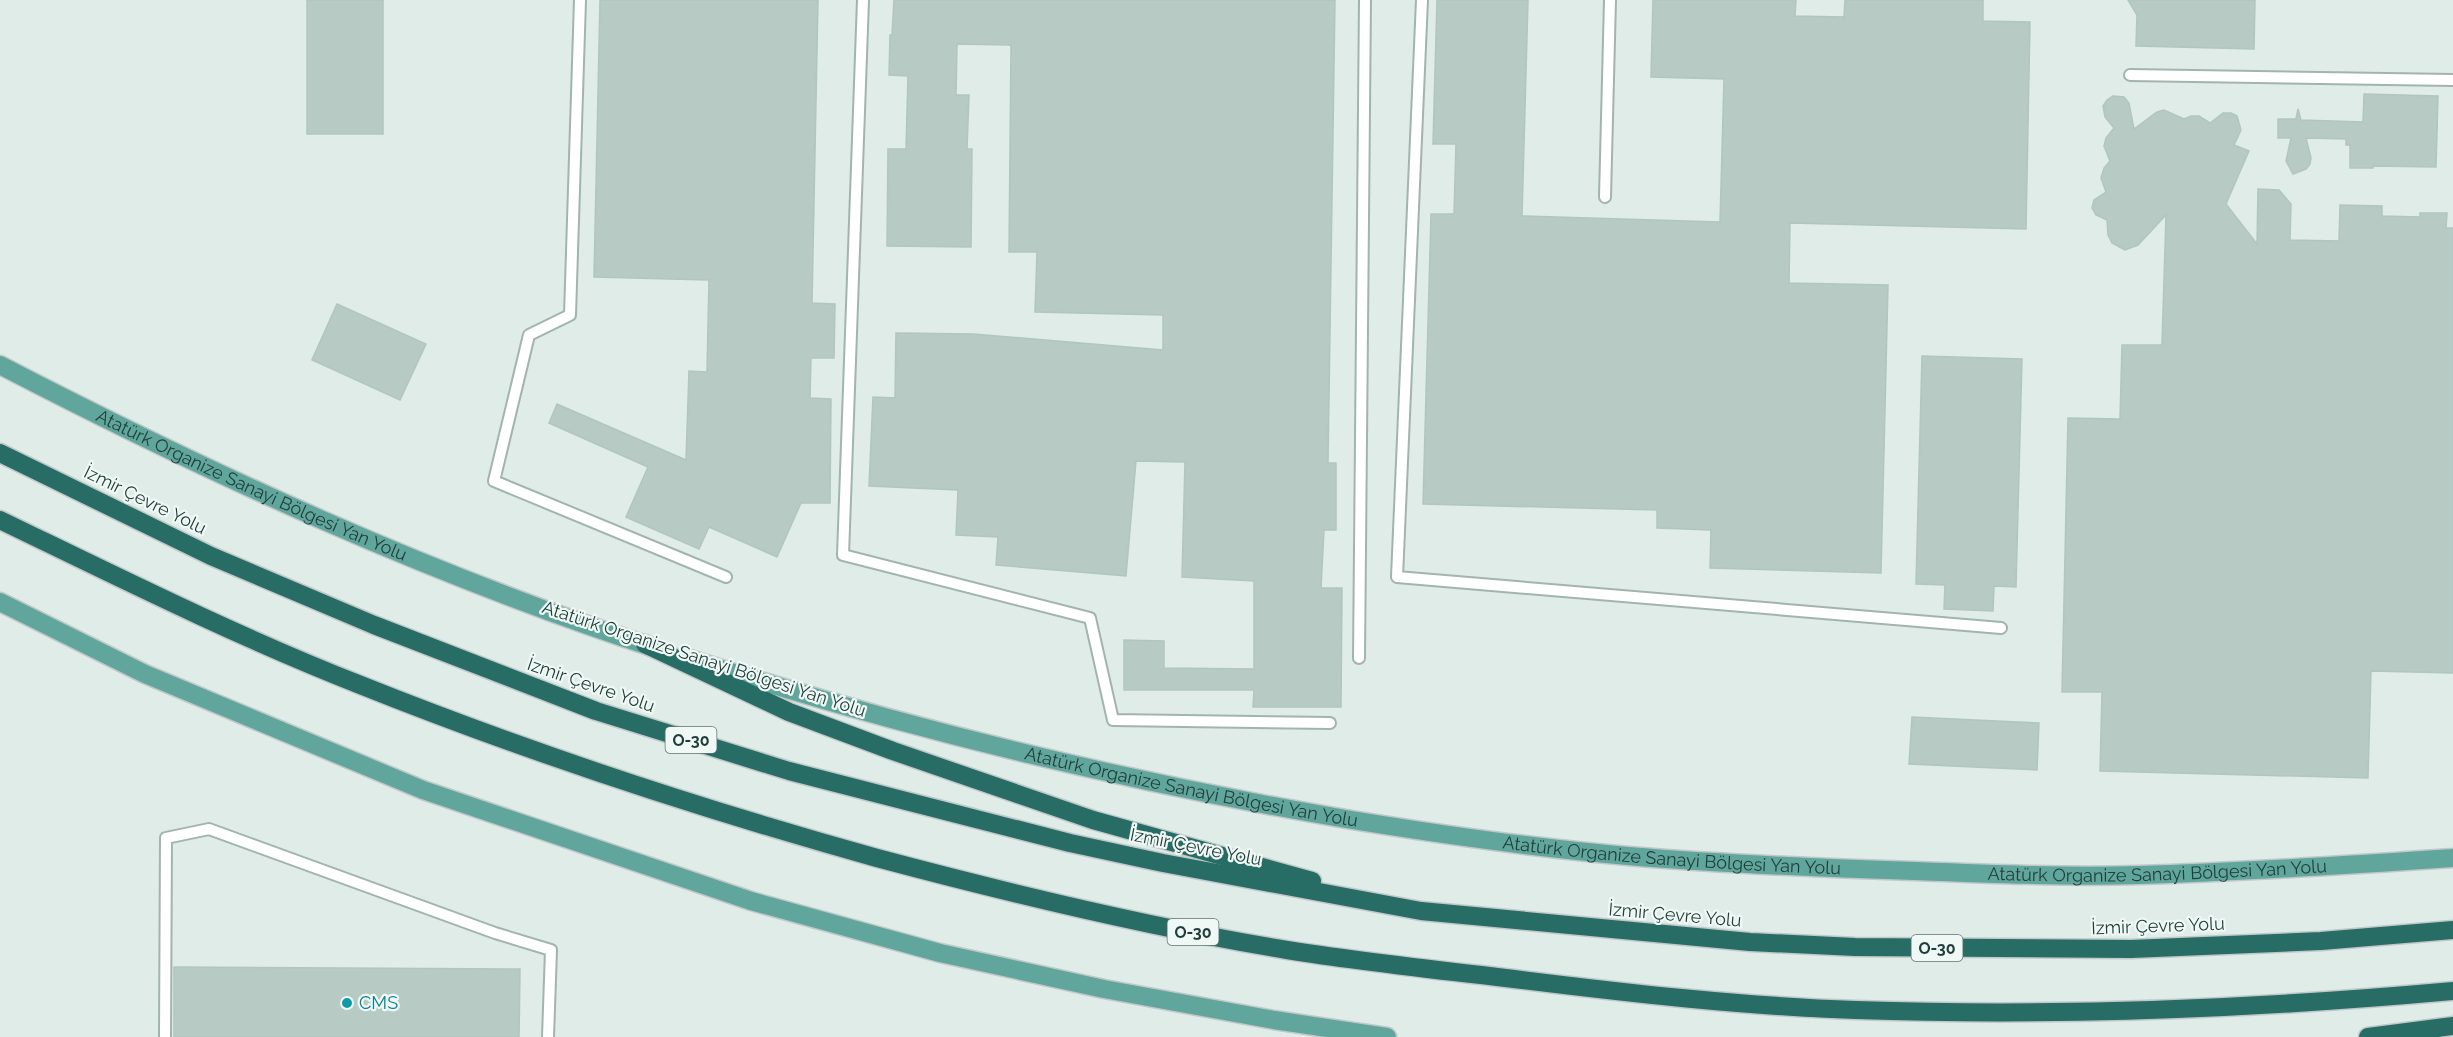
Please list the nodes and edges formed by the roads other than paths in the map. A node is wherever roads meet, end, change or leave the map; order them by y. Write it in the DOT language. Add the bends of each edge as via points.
graph roads {
  1 [pos="579,0"];
  2 [pos="863,0"];
  3 [pos="1365,0"];
  4 [pos="1422,0"];
  5 [pos="1610,0"];
  6 [pos="2130,75"];
  7 [pos="2453,80"];
  8 [pos="1605,197"];
  9 [pos="0,365"];
  10 [pos="0,453"];
  11 [pos="0,520"];
  12 [pos="726,577"];
  13 [pos="0,602"];
  14 [pos="2001,628"];
  15 [pos="645,644"];
  16 [pos="1359,658"];
  17 [pos="1330,723"];
  18 [pos="2453,858"];
  19 [pos="1421,911"];
  20 [pos="2453,930"];
  21 [pos="2453,991"];
  22 [pos="2453,1026"];
  23 [pos="165,1037"];
  24 [pos="548,1037"];
  25 [pos="1387,1037"];
  26 [pos="2368,1037"];
  1 -- 12 [label="lane" via="570,315 530,335 494,481"];
  2 -- 17 [label="lane" via="843,555 1090,618 1113,720"];
  3 -- 16 [label="lane"];
  4 -- 14 [label="lane" via="1397,577"];
  5 -- 8 [label="lane"];
  6 -- 7 [label="lane"];
  9 -- 15 [label="main road, Atatürk Organize Sanayi Bölgesi Yan Yolu" via="321,520 479,585"];
  10 -- 19 [label="highway, İzmir Çevre Yolu / O-30" via="211,556 374,625 596,711 789,771 1070,843"];
  11 -- 21 [label="highway, O-30" via="187,611 356,684 577,766 770,828 963,881 1174,928 1296,951 1601,990 1854,1010 2128,1012 2319,1003"];
  13 -- 25 [label="main road" via="145,674 423,790 751,901 940,953 1104,989"];
  15 -- 18 [label="main road, Atatürk Organize Sanayi Bölgesi Yan Yolu" via="790,691 1038,758 1260,804 1455,836 1626,856 1981,873 2134,875"];
  15 -- 19 [label="highway" via="789,712 1092,820"];
  19 -- 20 [label="highway, İzmir Çevre Yolu / O-30" via="1750,942 1879,948 2131,949 2321,941"];
  22 -- 26 [label="highway"];
  23 -- 24 [label="lane" via="166,838 209,829 551,950"];
}
